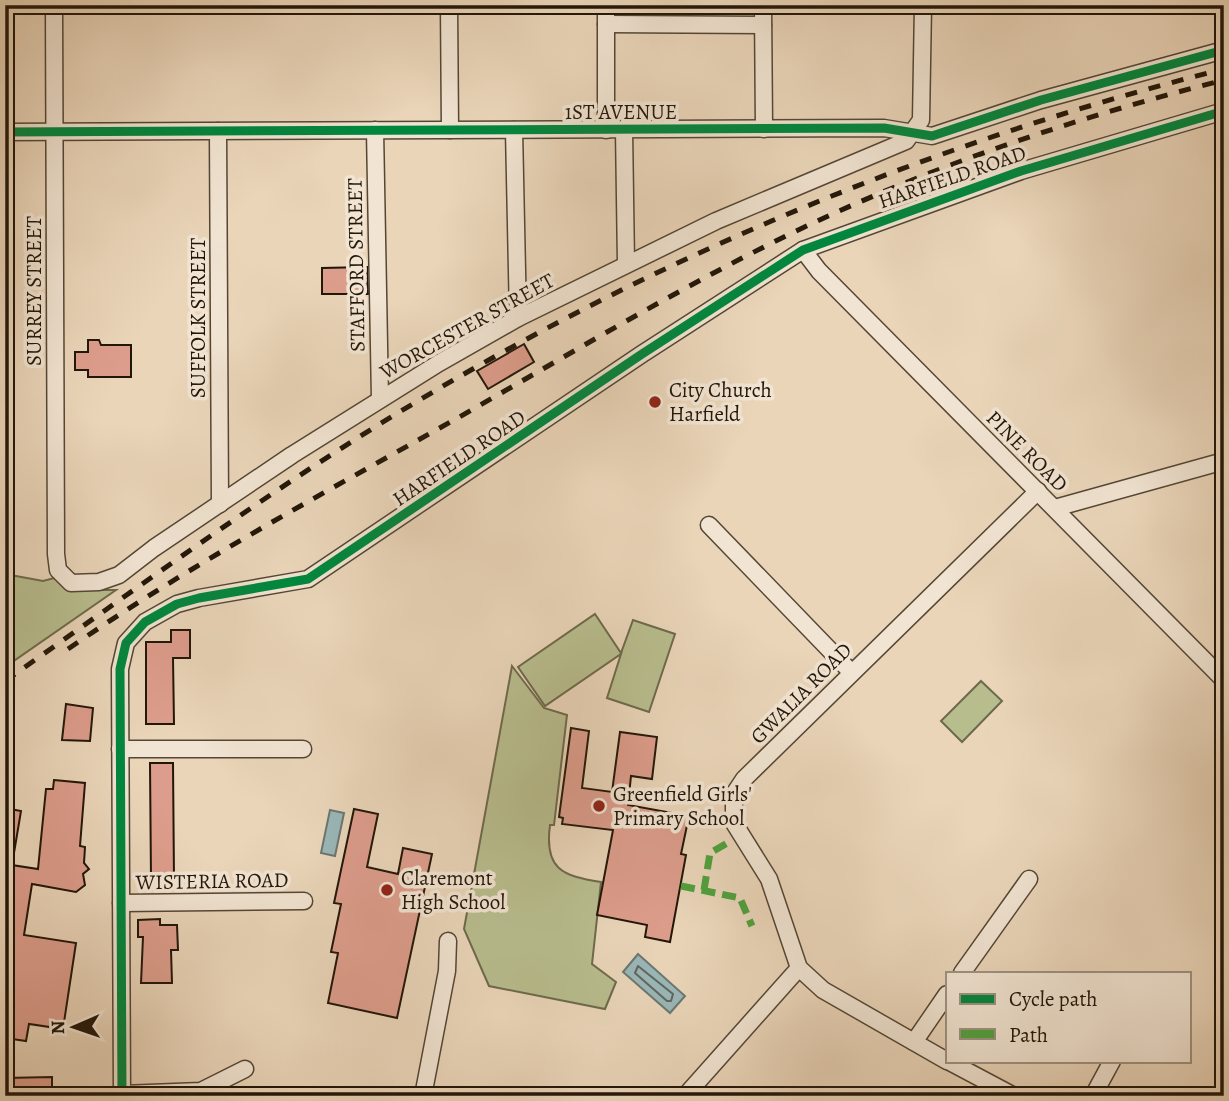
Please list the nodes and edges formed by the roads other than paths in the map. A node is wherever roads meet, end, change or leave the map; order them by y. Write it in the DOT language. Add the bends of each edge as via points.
graph roads {
  1 [pos="54,5"];
  2 [pos="449,5"];
  3 [pos="606,5"];
  4 [pos="763,5"];
  5 [pos="923,5"];
  6 [pos="606,24"];
  7 [pos="763,25"];
  8 [pos="1224,50"];
  9 [pos="1224,111"];
  10 [pos="764,129"];
  11 [pos="376,130"];
  12 [pos="450,130"];
  13 [pos="514,130"];
  14 [pos="606,130"];
  15 [pos="624,130"];
  16 [pos="218,131"];
  17 [pos="5,132"];
  18 [pos="55,132"];
  19 [pos="916,132"];
  20 [pos="803,250"];
  21 [pos="626,264"];
  22 [pos="518,318"];
  23 [pos="380,399"];
  24 [pos="1224,461"];
  25 [pos="1038,491"];
  26 [pos="220,504"];
  27 [pos="1055,508"];
  28 [pos="709,525"];
  29 [pos="62,576"];
  30 [pos="851,672"];
  31 [pos="1224,680"];
  32 [pos="303,749"];
  33 [pos="120,750"];
  34 [pos="1029,879"];
  35 [pos="304,901"];
  36 [pos="121,903"];
  37 [pos="448,941"];
  38 [pos="799,968"];
  39 [pos="963,972"];
  40 [pos="946,995"];
  41 [pos="914,1042"];
  42 [pos="946,1060"];
  43 [pos="949,1062"];
  44 [pos="1111,1062"];
  45 [pos="245,1069"];
  46 [pos="122,1095"];
  47 [pos="423,1096"];
  48 [pos="685,1096"];
  49 [pos="1014,1096"];
  50 [pos="1093,1096"];
  1 -- 18 [label="street, SURREY STREET"];
  2 -- 12 [label="street"];
  3 -- 6 [label="street"];
  4 -- 7 [label="street"];
  5 -- 19 [label="street" via="921,120"];
  6 -- 7 [label="street"];
  6 -- 14 [label="street"];
  7 -- 10 [label="street"];
  8 -- 19 [label="street, 1ST AVENUE" via="1041,100 932,136"];
  9 -- 20 [label="street, HARFIELD ROAD" via="1021,171"];
  10 -- 15 [label="street, 1ST AVENUE"];
  10 -- 19 [label="street, 1ST AVENUE"];
  11 -- 12 [label="street, 1ST AVENUE"];
  11 -- 16 [label="street, 1ST AVENUE"];
  11 -- 23 [label="street, STAFFORD STREET"];
  12 -- 13 [label="street, 1ST AVENUE"];
  13 -- 14 [label="street, 1ST AVENUE"];
  13 -- 22 [label="street"];
  14 -- 15 [label="street, 1ST AVENUE"];
  15 -- 21 [label="street"];
  16 -- 18 [label="street, 1ST AVENUE"];
  16 -- 26 [label="street, SUFFOLK STREET"];
  17 -- 18 [label="street, 1ST AVENUE"];
  18 -- 29 [label="street, SURREY STREET" via="55,554"];
  19 -- 21 [label="street, WORCESTER STREET" via="891,150 716,221"];
  20 -- 25 [label="street, PINE ROAD"];
  20 -- 33 [label="street, HARFIELD ROAD" via="309,579 199,598 145,622 121,656"];
  21 -- 22 [label="street, WORCESTER STREET"];
  22 -- 23 [label="street, WORCESTER STREET"];
  23 -- 26 [label="street, WORCESTER STREET"];
  24 -- 27 [label="street"];
  25 -- 27 [label="street, PINE ROAD"];
  25 -- 30 [label="street, GWALIA ROAD"];
  26 -- 29 [label="street, WORCESTER STREET" via="111,579 71,583"];
  27 -- 31 [label="street, PINE ROAD"];
  28 -- 30 [label="street"];
  30 -- 38 [label="street, GWALIA ROAD" via="744,779 732,805 734,823 769,879"];
  32 -- 33 [label="street"];
  33 -- 36 [label="street, HARFIELD ROAD"];
  34 -- 39 [label="street"];
  35 -- 36 [label="street, WISTERIA ROAD"];
  36 -- 46 [label="street, HARFIELD ROAD"];
  37 -- 47 [label="street" via="447,971"];
  38 -- 41 [label="street" via="823,990"];
  38 -- 48 [label="street"];
  40 -- 41 [label="street"];
  41 -- 42 [label="street"];
  43 -- 49 [label="street"];
  44 -- 50 [label="street"];
  45 -- 46 [label="street" via="201,1091"];
}
